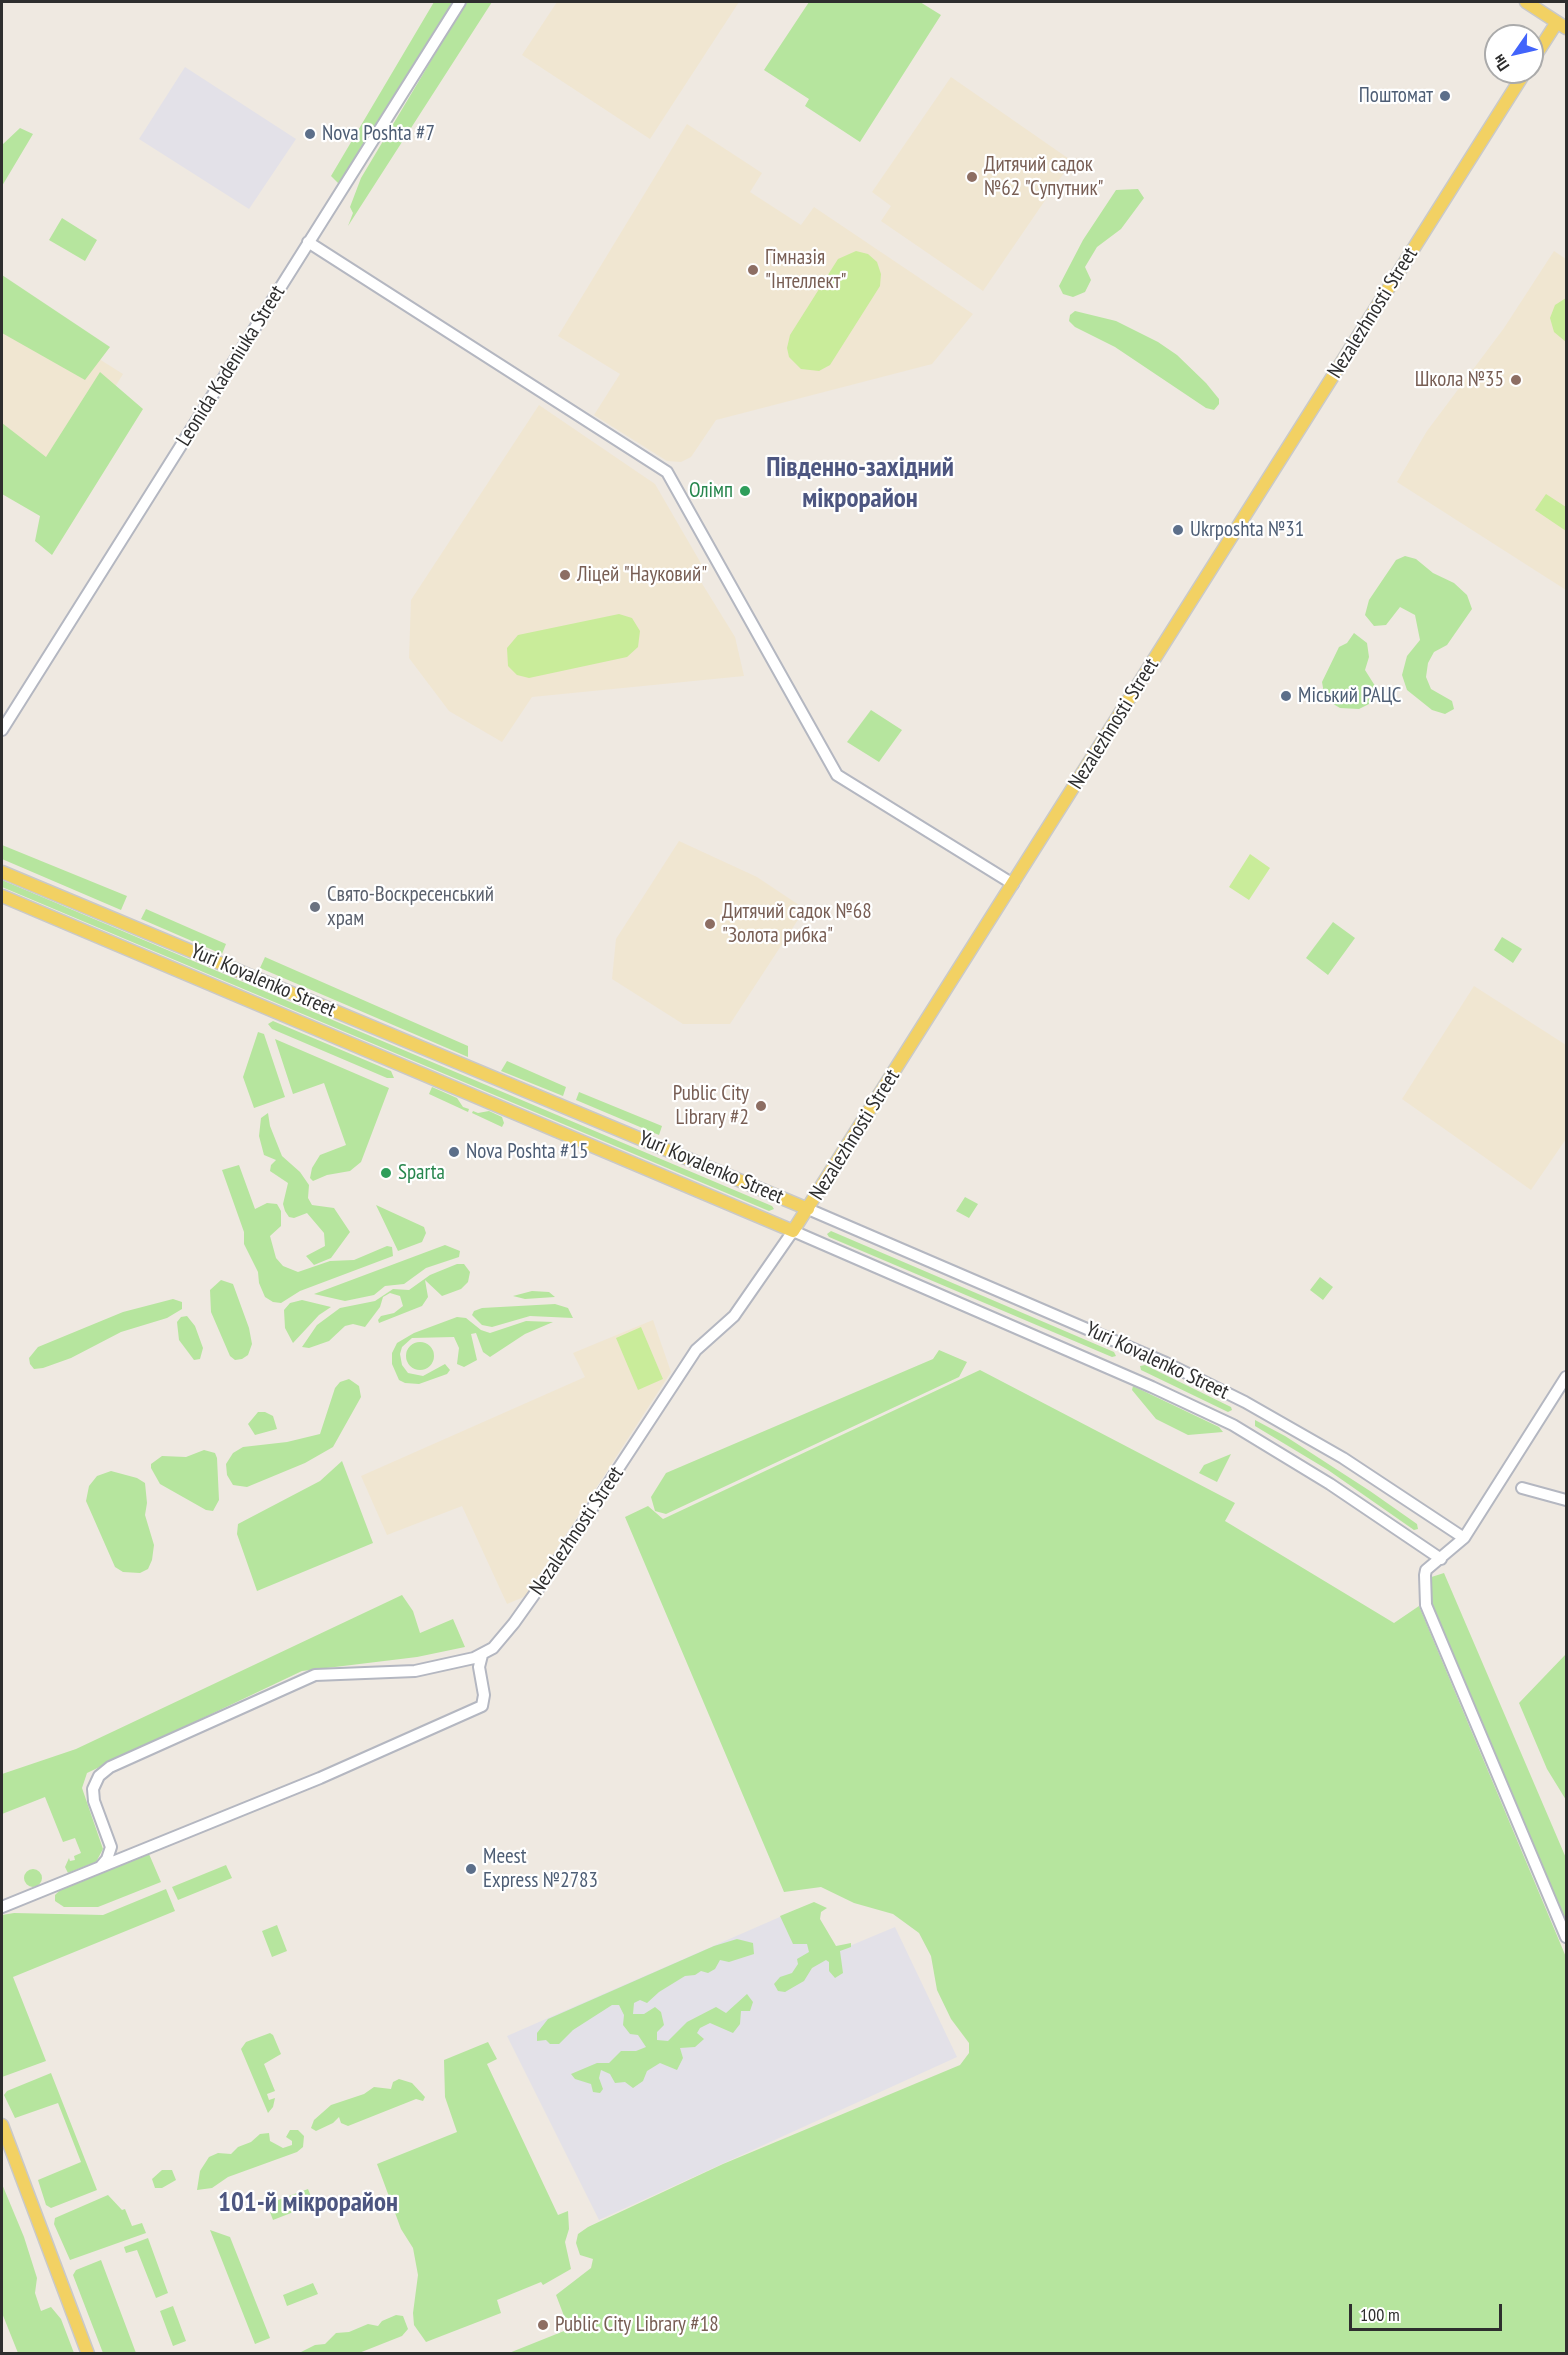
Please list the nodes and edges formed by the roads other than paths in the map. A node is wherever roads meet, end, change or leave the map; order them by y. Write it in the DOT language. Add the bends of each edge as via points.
graph roads {
  1 [pos="460,2"];
  2 [pos="1526,2"];
  3 [pos="1562,25"];
  4 [pos="1544,47"];
  5 [pos="1517,84"];
  6 [pos="308,242"];
  7 [pos="2,730"];
  8 [pos="2,872"];
  9 [pos="1013,884"];
  10 [pos="2,896"];
  11 [pos="808,1209"];
  12 [pos="793,1231"];
  13 [pos="1566,1377"];
  14 [pos="1522,1488"];
  15 [pos="1566,1500"];
  16 [pos="1464,1538"];
  17 [pos="1441,1559"];
  18 [pos="482,1655"];
  19 [pos="101,1866"];
  20 [pos="2,1907"];
  21 [pos="1566,1937"];
  22 [pos="2,2126"];
  23 [pos="88,2354"];
  1 -- 6 [label="street, Leonida Kadeniuka Street"];
  2 -- 3 [label="main road"];
  3 -- 4 [label="main road"];
  5 -- 9 [label="main road, Nezalezhnosti Street"];
  6 -- 7 [label="street, Leonida Kadeniuka Street"];
  6 -- 9 [label="street" via="667,472 837,775"];
  8 -- 11 [label="main road, Yuri Kovalenko Street"];
  9 -- 11 [label="main road, Nezalezhnosti Street"];
  10 -- 12 [label="main road, Yuri Kovalenko Street"];
  11 -- 12 [label="main road, Nezalezhnosti Street"];
  11 -- 16 [label="street, Yuri Kovalenko Street" via="1166,1363 1245,1402 1343,1458"];
  12 -- 17 [label="street, Yuri Kovalenko Street" via="1152,1386 1233,1425"];
  12 -- 18 [label="street, Nezalezhnosti Street" via="734,1316 696,1350 540,1586 501,1640"];
  13 -- 16 [label="street"];
  14 -- 15 [label="street"];
  16 -- 17 [label="street"];
  17 -- 21 [label="street" via="1426,1570 1426,1605"];
  18 -- 19 [label="street" via="482,1706 320,1778"];
  18 -- 19 [label="street, Nezalezhnosti Street" via="415,1671 315,1675 110,1767 99,1776 93,1789 111,1847"];
  19 -- 20 [label="street"];
  22 -- 23 [label="main road"];
}
